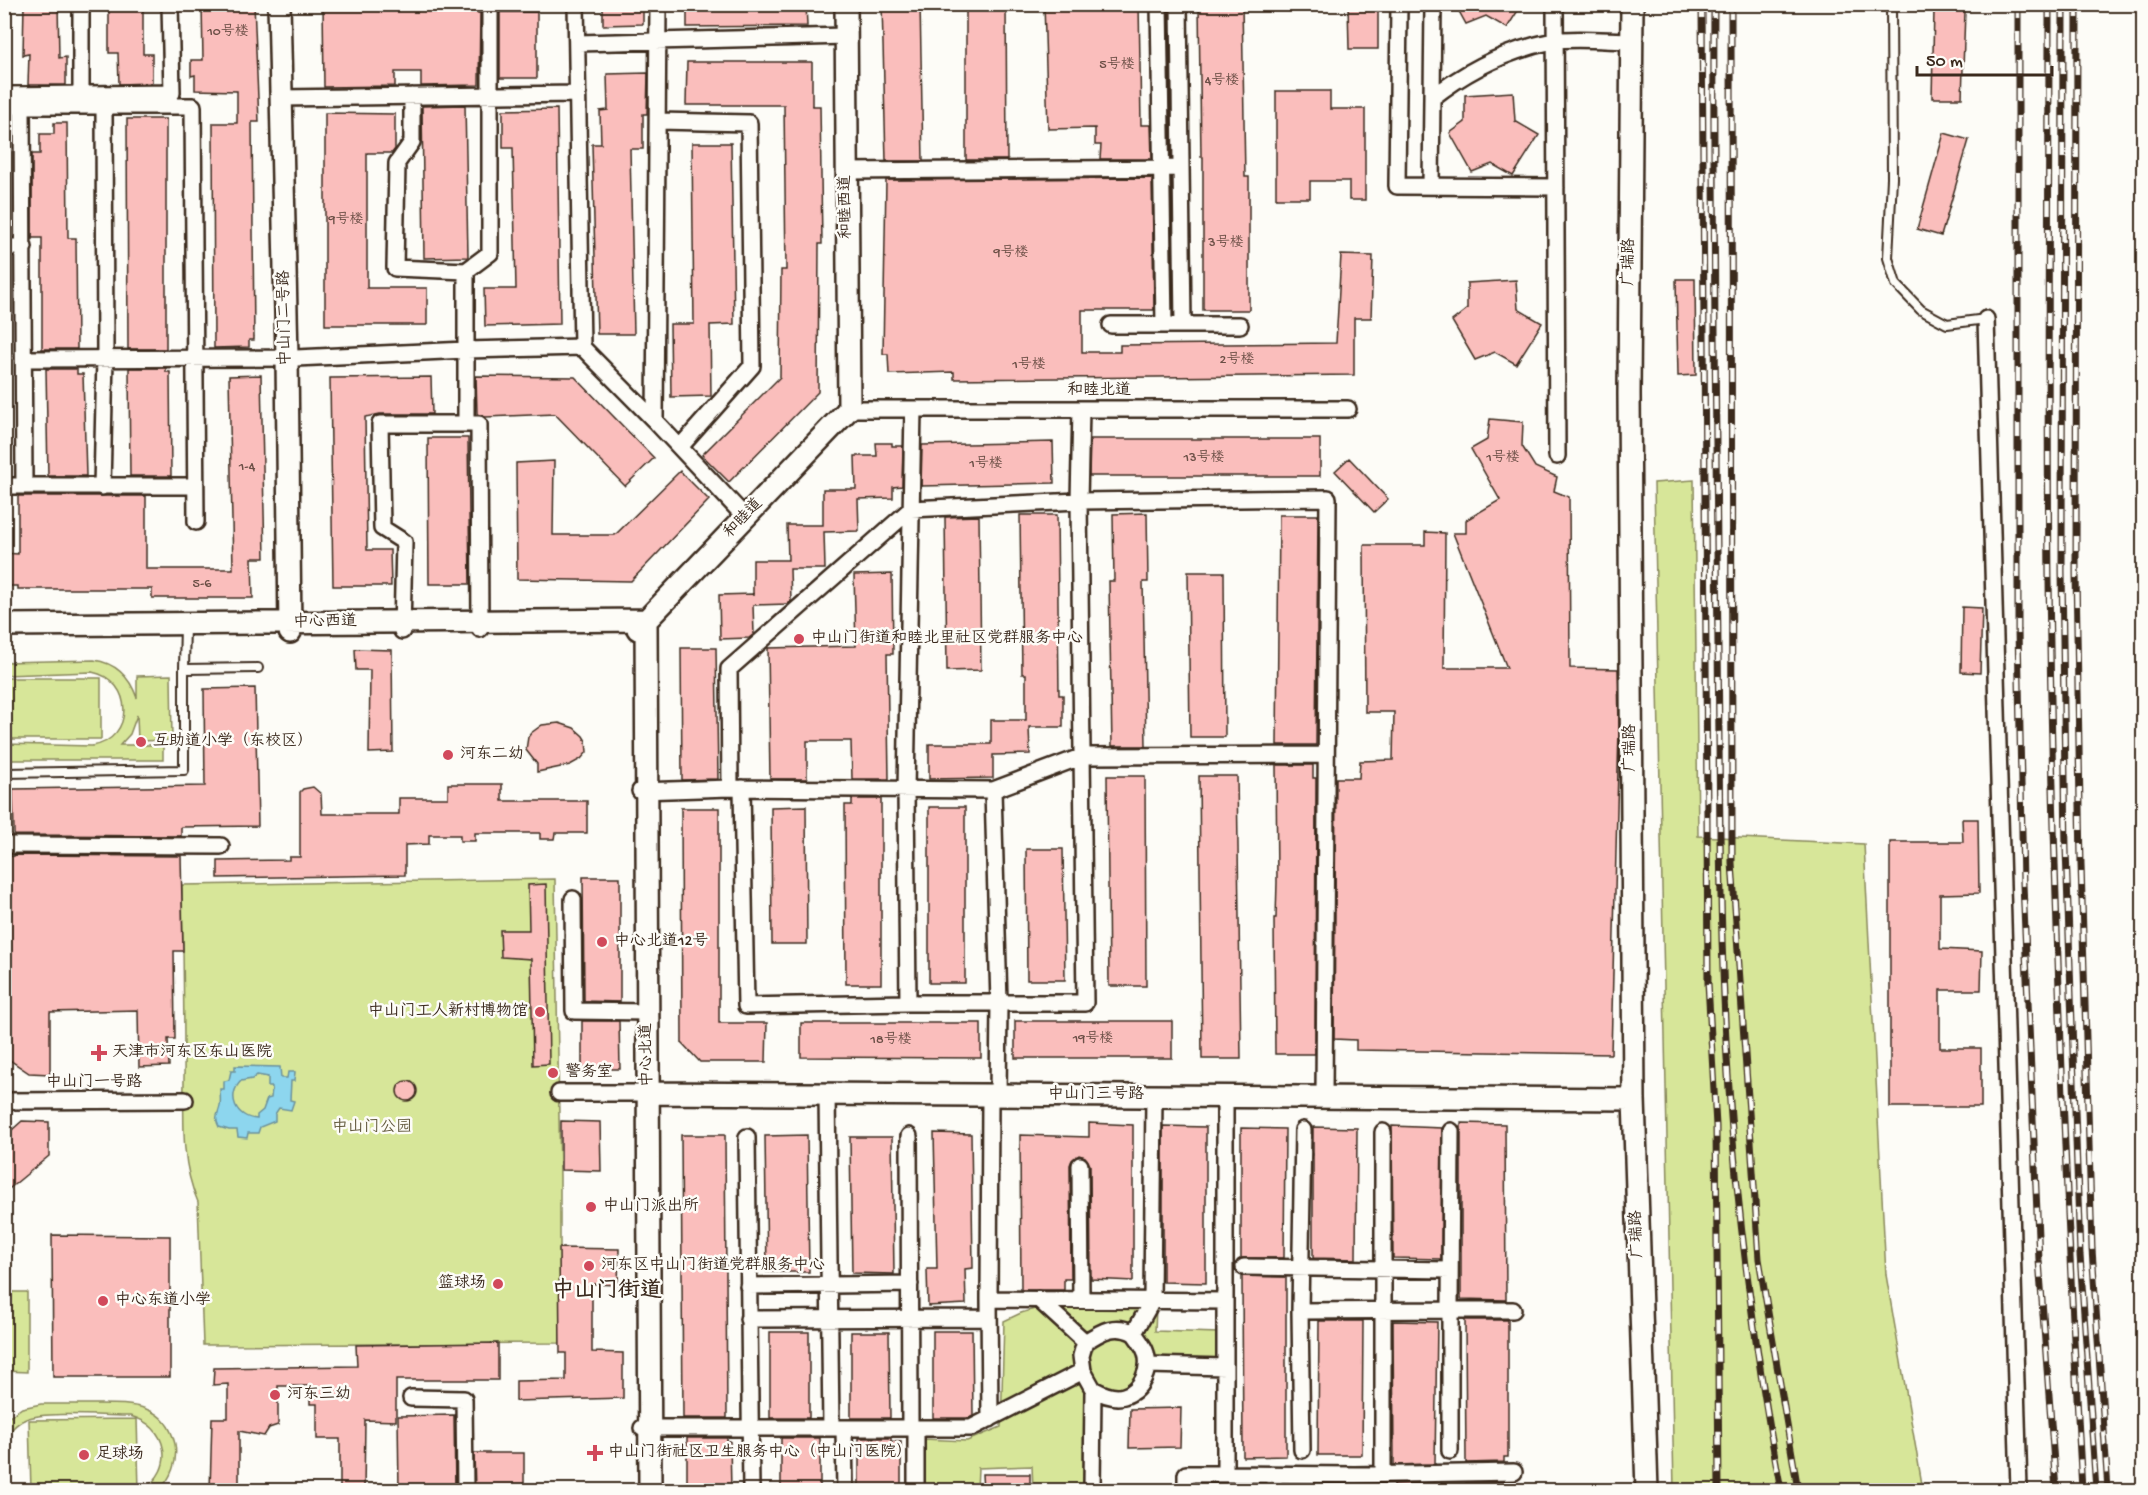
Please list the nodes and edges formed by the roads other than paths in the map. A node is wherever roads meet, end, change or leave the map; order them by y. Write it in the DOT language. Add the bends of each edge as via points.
graph roads {
  1 [pos="81,4"];
  2 [pos="170,4"];
  3 [pos="279,4"];
  4 [pos="287,4"];
  5 [pos="490,4"];
  6 [pos="576,4"];
  7 [pos="658,4"];
  8 [pos="846,4"];
  9 [pos="1159,4"];
  10 [pos="1179,4"];
  11 [pos="1398,4"];
  12 [pos="1433,4"];
  13 [pos="1555,4"];
  14 [pos="1632,4"];
  15 [pos="1891,4"];
  16 [pos="846,36"];
  17 [pos="657,40"];
  18 [pos="1555,40"];
  19 [pos="1632,41"];
  20 [pos="578,43"];
  21 [pos="81,94"];
  22 [pos="490,94"];
  23 [pos="578,94"];
  24 [pos="4,95"];
  25 [pos="412,96"];
  26 [pos="286,98"];
  27 [pos="1432,98"];
  28 [pos="22,105"];
  29 [pos="4,106"];
  30 [pos="104,106"];
  31 [pos="658,121"];
  32 [pos="1181,168"];
  33 [pos="1162,169"];
  34 [pos="847,171"];
  35 [pos="1431,186"];
  36 [pos="1556,187"];
  37 [pos="4,247"];
  38 [pos="24,247"];
  39 [pos="466,271"];
  40 [pos="1986,319"];
  41 [pos="1111,325"];
  42 [pos="1164,325"];
  43 [pos="1183,325"];
  44 [pos="1240,325"];
  45 [pos="582,347"];
  46 [pos="466,350"];
  47 [pos="105,358"];
  48 [pos="194,358"];
  49 [pos="291,358"];
  50 [pos="24,359"];
  51 [pos="849,409"];
  52 [pos="1082,409"];
  53 [pos="1348,409"];
  54 [pos="913,410"];
  55 [pos="655,421"];
  56 [pos="466,424"];
  57 [pos="680,447"];
  58 [pos="1557,456"];
  59 [pos="4,486"];
  60 [pos="24,486"];
  61 [pos="195,486"];
  62 [pos="102,487"];
  63 [pos="1079,501"];
  64 [pos="911,509"];
  65 [pos="746,518"];
  66 [pos="196,522"];
  67 [pos="4,624"];
  68 [pos="642,625"];
  69 [pos="479,626"];
  70 [pos="402,627"];
  71 [pos="185,628"];
  72 [pos="294,628"];
  73 [pos="4,635"];
  74 [pos="258,668"];
  75 [pos="184,669"];
  76 [pos="1083,756"];
  77 [pos="1326,756"];
  78 [pos="4,773"];
  79 [pos="736,788"];
  80 [pos="906,790"];
  81 [pos="993,790"];
  82 [pos="644,791"];
  83 [pos="4,845"];
  84 [pos="221,846"];
  85 [pos="573,898"];
  86 [pos="908,1003"];
  87 [pos="999,1003"];
  88 [pos="644,1011"];
  89 [pos="559,1093"];
  90 [pos="645,1093"];
  91 [pos="827,1094"];
  92 [pos="994,1095"];
  93 [pos="1154,1095"];
  94 [pos="1225,1096"];
  95 [pos="1324,1097"];
  96 [pos="1634,1099"];
  97 [pos="185,1100"];
  98 [pos="4,1101"];
  99 [pos="1303,1130"];
  100 [pos="1451,1131"];
  101 [pos="1383,1132"];
  102 [pos="909,1136"];
  103 [pos="747,1137"];
  104 [pos="1080,1165"];
  105 [pos="1244,1267"];
  106 [pos="1300,1268"];
  107 [pos="1382,1269"];
  108 [pos="1450,1270"];
  109 [pos="910,1284"];
  110 [pos="829,1285"];
  111 [pos="748,1286"];
  112 [pos="989,1299"];
  113 [pos="1038,1299"];
  114 [pos="1081,1299"];
  115 [pos="1226,1300"];
  116 [pos="1152,1301"];
  117 [pos="1450,1310"];
  118 [pos="1513,1310"];
  119 [pos="1300,1311"];
  120 [pos="1383,1311"];
  121 [pos="910,1318"];
  122 [pos="989,1318"];
  123 [pos="748,1319"];
  124 [pos="829,1319"];
  125 [pos="1134,1333"];
  126 [pos="1085,1342"];
  127 [pos="1148,1365"];
  128 [pos="1225,1367"];
  129 [pos="1083,1371"];
  130 [pos="1093,1389"];
  131 [pos="411,1398"];
  132 [pos="990,1419"];
  133 [pos="750,1427"];
  134 [pos="645,1428"];
  135 [pos="837,1428"];
  136 [pos="913,1428"];
  137 [pos="1302,1450"];
  138 [pos="1450,1451"];
  139 [pos="1514,1472"];
  140 [pos="1225,1474"];
  141 [pos="1383,1474"];
  142 [pos="1274,1483"];
  143 [pos="1354,1483"];
  144 [pos="465,1491"];
  145 [pos="642,1491"];
  146 [pos="650,1491"];
  147 [pos="751,1491"];
  148 [pos="845,1491"];
  149 [pos="916,1491"];
  150 [pos="1092,1491"];
  151 [pos="1186,1491"];
  152 [pos="1647,1491"];
  153 [pos="2019,1491"];
  1 -- 21 [label="street"];
  2 -- 21 [label="street" via="172,93"];
  3 -- 26 [label="street, 中山门二号路"];
  4 -- 26 [label="street, 中山门二号路"];
  5 -- 22 [label="street"];
  6 -- 20 [label="street"];
  7 -- 17 [label="street"];
  8 -- 16 [label="street, 和睦西道"];
  9 -- 33 [label="street"];
  10 -- 32 [label="street"];
  11 -- 35 [label="street" via="1397,186"];
  12 -- 27 [label="street"];
  13 -- 18 [label="street"];
  14 -- 19 [label="street, 广瑞路"];
  15 -- 40 [label="lane" via="1892,178 1888,258 1896,284 1921,310 1947,324"];
  16 -- 17 [label="street"];
  16 -- 34 [label="street, 和睦西道"];
  17 -- 20 [label="street"];
  17 -- 31 [label="street"];
  18 -- 19 [label="street"];
  18 -- 27 [label="street" via="1505,55 1473,70"];
  18 -- 36 [label="street"];
  19 -- 96 [label="street, 广瑞路" via="1629,394"];
  20 -- 23 [label="street"];
  21 -- 24 [label="street"];
  22 -- 23 [label="street"];
  22 -- 25 [label="street"];
  22 -- 39 [label="street" via="490,253"];
  23 -- 45 [label="street"];
  25 -- 26 [label="street"];
  25 -- 39 [label="street" via="412,142 397,163 395,268"];
  26 -- 49 [label="street, 中山门二号路"];
  27 -- 35 [label="street"];
  28 -- 29 [label="street"];
  28 -- 30 [label="street"];
  28 -- 38 [label="street"];
  30 -- 47 [label="street"];
  30 -- 48 [label="street" via="193,106"];
  31 -- 55 [label="street"];
  31 -- 57 [label="street" via="749,123 752,366"];
  32 -- 33 [label="street"];
  32 -- 43 [label="street"];
  33 -- 34 [label="street"];
  33 -- 42 [label="street"];
  34 -- 51 [label="street, 和睦西道"];
  35 -- 36 [label="street"];
  36 -- 58 [label="street"];
  37 -- 38 [label="street"];
  38 -- 50 [label="street"];
  39 -- 46 [label="street"];
  40 -- 153 [label="street"];
  41 -- 42 [label="street"];
  42 -- 43 [label="street"];
  43 -- 44 [label="street"];
  45 -- 46 [label="street"];
  45 -- 55 [label="street"];
  46 -- 49 [label="street"];
  46 -- 56 [label="street"];
  47 -- 48 [label="street"];
  47 -- 50 [label="street"];
  47 -- 62 [label="street"];
  48 -- 49 [label="street"];
  48 -- 61 [label="street"];
  49 -- 72 [label="street, 中山门二号路"];
  50 -- 60 [label="street"];
  51 -- 54 [label="street, 和睦北道"];
  51 -- 65 [label="street, 和睦道"];
  52 -- 53 [label="street, 和睦北道"];
  52 -- 54 [label="street, 和睦北道"];
  52 -- 63 [label="street"];
  54 -- 64 [label="street"];
  55 -- 57 [label="street"];
  56 -- 69 [label="street" via="479,424"];
  56 -- 70 [label="street" via="380,424 382,528 404,542"];
  57 -- 65 [label="street"];
  59 -- 60 [label="street"];
  60 -- 62 [label="street"];
  61 -- 62 [label="street"];
  61 -- 66 [label="street"];
  63 -- 64 [label="street"];
  63 -- 76 [label="street"];
  63 -- 77 [label="street" via="1328,498"];
  64 -- 79 [label="street" via="729,669"];
  64 -- 80 [label="street"];
  65 -- 68 [label="street, 和睦道"];
  67 -- 71 [label="street, 中心西道"];
  68 -- 69 [label="street, 中心西道"];
  68 -- 82 [label="street, 中心北道"];
  69 -- 70 [label="street, 中心西道"];
  70 -- 72 [label="street, 中心西道"];
  71 -- 72 [label="street, 中心西道"];
  71 -- 73 [label="street, 中心西道"];
  71 -- 75 [label="lane"];
  74 -- 75 [label="lane"];
  75 -- 78 [label="lane" via="184,770"];
  76 -- 77 [label="street"];
  76 -- 81 [label="street"];
  76 -- 87 [label="street" via="1085,1004"];
  77 -- 95 [label="street"];
  79 -- 80 [label="street"];
  79 -- 82 [label="street"];
  79 -- 86 [label="street" via="746,1006"];
  80 -- 81 [label="street"];
  80 -- 86 [label="street"];
  81 -- 87 [label="street"];
  82 -- 88 [label="street, 中心北道"];
  83 -- 84 [label="street"];
  85 -- 88 [label="street" via="574,1011"];
  86 -- 87 [label="street"];
  87 -- 92 [label="street"];
  88 -- 90 [label="street, 中心北道"];
  89 -- 90 [label="street, 中山门三号路"];
  90 -- 91 [label="street, 中山门三号路"];
  90 -- 134 [label="street, 中心北道"];
  91 -- 92 [label="street, 中山门三号路"];
  91 -- 110 [label="street"];
  92 -- 93 [label="street, 中山门三号路"];
  92 -- 112 [label="street"];
  93 -- 94 [label="street, 中山门三号路"];
  93 -- 116 [label="street"];
  94 -- 95 [label="street, 中山门三号路"];
  94 -- 115 [label="street"];
  95 -- 96 [label="street, 中山门三号路"];
  96 -- 152 [label="street, 广瑞路"];
  97 -- 98 [label="street, 中山门一号路"];
  99 -- 106 [label="street"];
  100 -- 108 [label="street"];
  101 -- 107 [label="street"];
  102 -- 109 [label="street"];
  103 -- 111 [label="street"];
  104 -- 114 [label="street"];
  105 -- 106 [label="street"];
  106 -- 107 [label="street"];
  106 -- 119 [label="street"];
  107 -- 108 [label="street"];
  107 -- 120 [label="street"];
  108 -- 117 [label="street"];
  109 -- 110 [label="street"];
  109 -- 121 [label="street"];
  110 -- 111 [label="street"];
  110 -- 124 [label="street"];
  111 -- 123 [label="street"];
  112 -- 113 [label="street"];
  112 -- 122 [label="street"];
  113 -- 114 [label="street"];
  113 -- 126 [label="street"];
  114 -- 116 [label="street"];
  115 -- 116 [label="street"];
  115 -- 128 [label="street"];
  116 -- 125 [label="street"];
  117 -- 118 [label="street"];
  117 -- 120 [label="street"];
  117 -- 138 [label="street"];
  119 -- 120 [label="street"];
  119 -- 137 [label="street"];
  120 -- 141 [label="street"];
  121 -- 122 [label="street"];
  121 -- 124 [label="street"];
  121 -- 136 [label="street"];
  122 -- 132 [label="street"];
  123 -- 124 [label="street"];
  123 -- 133 [label="street"];
  124 -- 135 [label="street"];
  125 -- 126 [label="street" via="1124,1328 1108,1329"];
  125 -- 127 [label="street" via="1147,1355"];
  126 -- 129 [label="street" via="1081,1356"];
  127 -- 128 [label="street"];
  127 -- 130 [label="street" via="1137,1389 1123,1397"];
  128 -- 140 [label="street"];
  129 -- 130 [label="street"];
  129 -- 132 [label="street"];
  130 -- 150 [label="street"];
  131 -- 144 [label="street" via="464,1400"];
  132 -- 136 [label="street" via="970,1428"];
  133 -- 134 [label="street"];
  133 -- 135 [label="street"];
  133 -- 147 [label="street"];
  134 -- 145 [label="street, 中心北道"];
  134 -- 146 [label="street, 中心北道"];
  135 -- 136 [label="street"];
  135 -- 148 [label="street"];
  136 -- 149 [label="street"];
  139 -- 141 [label="street"];
  140 -- 142 [label="street"];
  140 -- 151 [label="street" via="1186,1474"];
  141 -- 143 [label="street"];
  142 -- 143 [label="street"];
}
